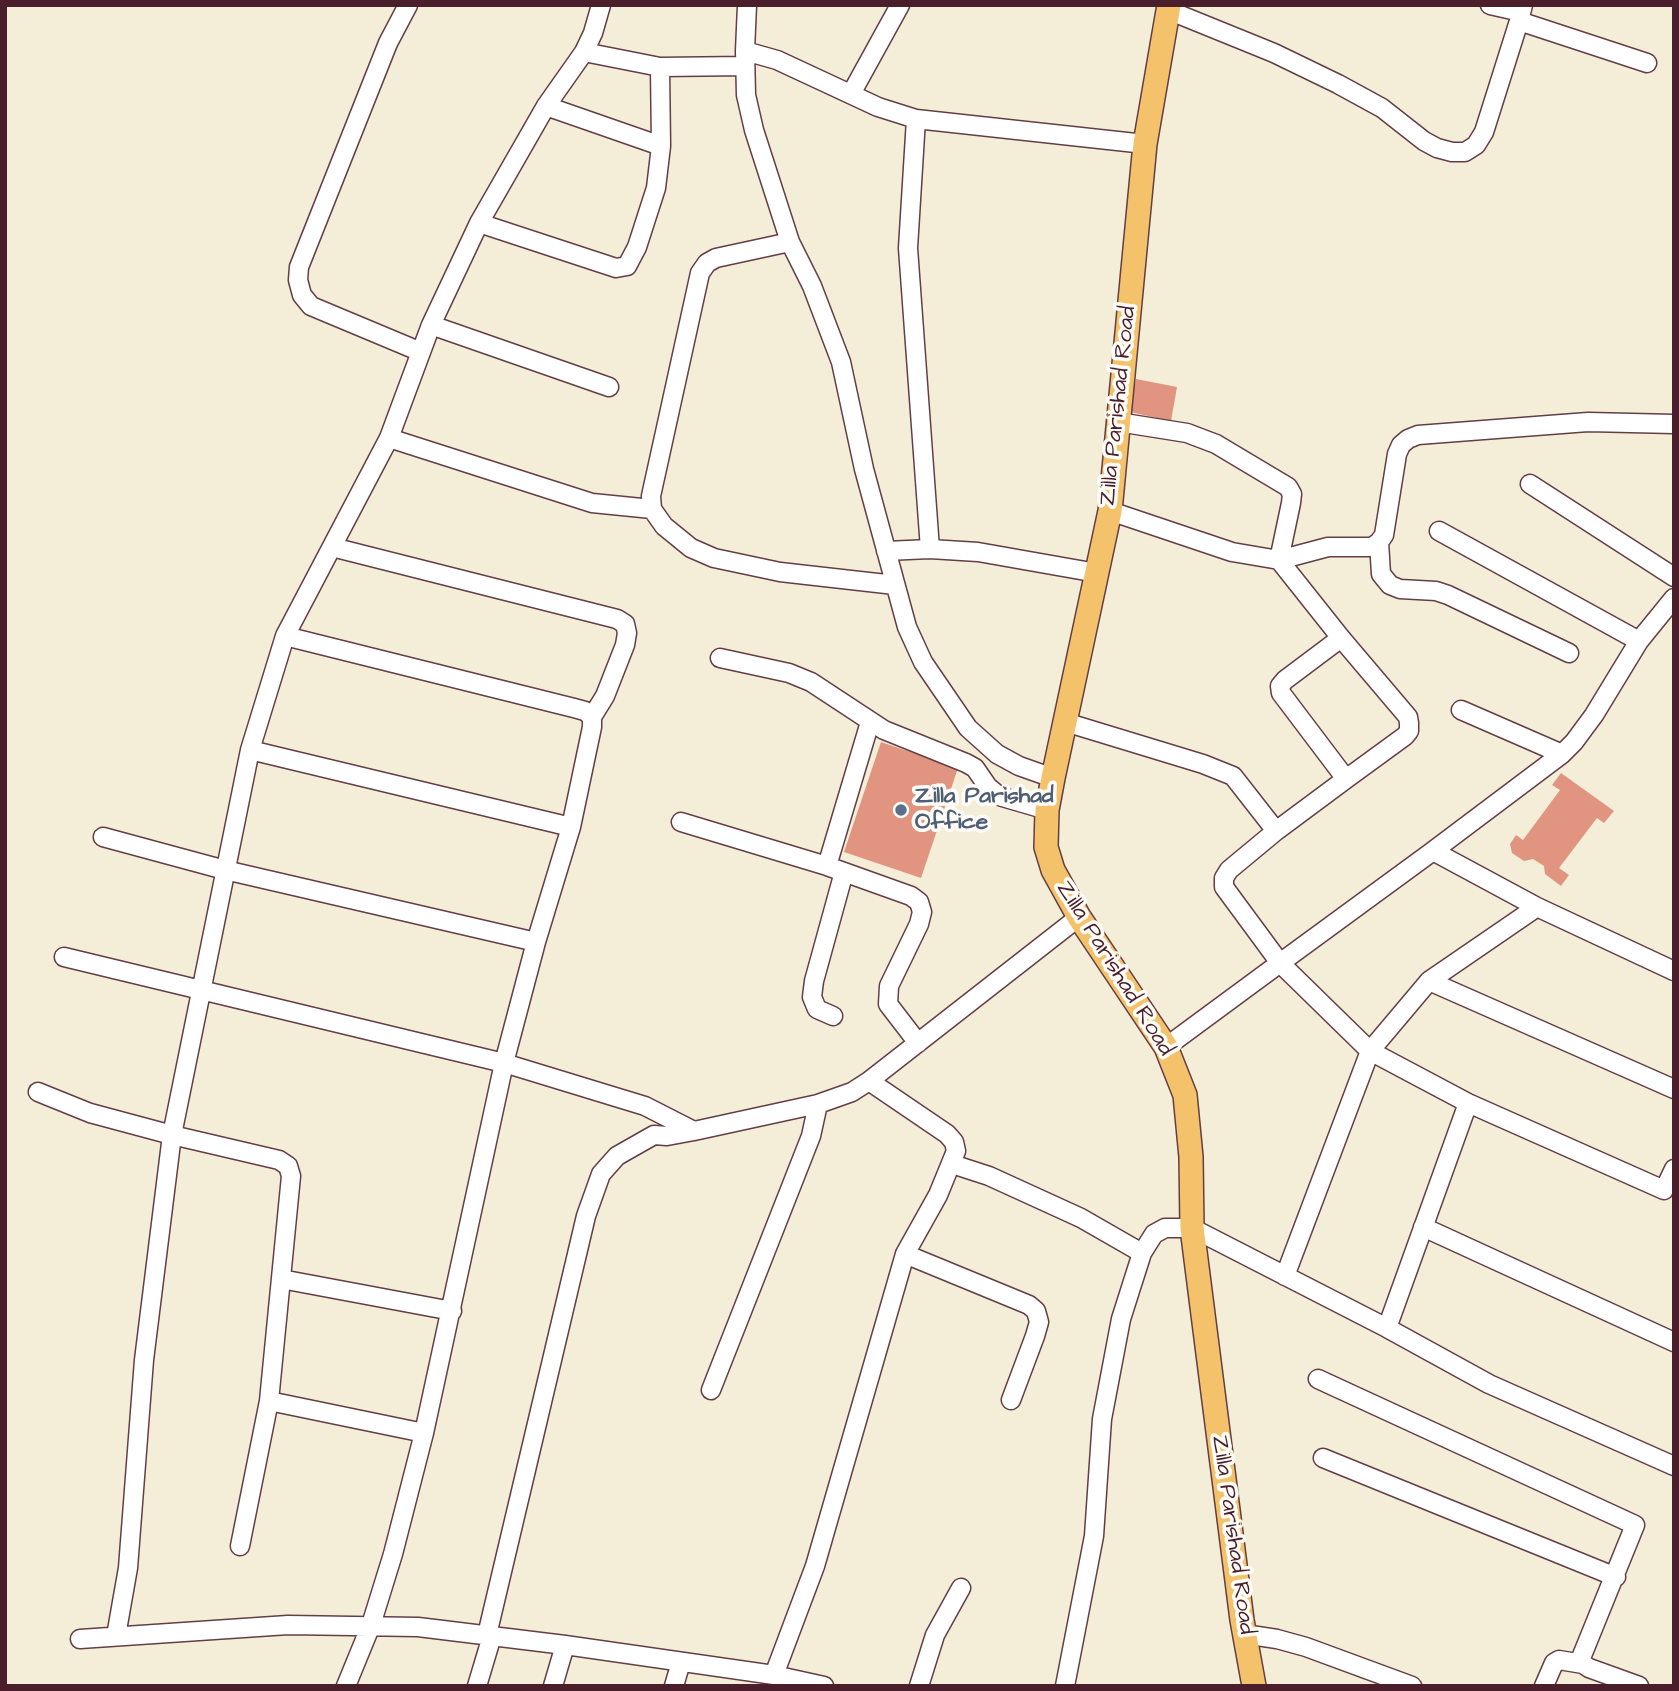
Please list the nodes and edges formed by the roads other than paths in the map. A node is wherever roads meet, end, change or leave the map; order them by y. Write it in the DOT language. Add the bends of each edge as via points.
graph roads {
  1 [pos="408,5"];
  2 [pos="601,5"];
  3 [pos="747,5"];
  4 [pos="900,5"];
  5 [pos="1490,5"];
  6 [pos="1169,8"];
  7 [pos="1521,13"];
  8 [pos="584,52"];
  9 [pos="745,58"];
  10 [pos="1647,63"];
  11 [pos="660,67"];
  12 [pos="851,94"];
  13 [pos="546,106"];
  14 [pos="916,119"];
  15 [pos="1145,144"];
  16 [pos="660,146"];
  17 [pos="479,223"];
  18 [pos="790,243"];
  19 [pos="431,325"];
  20 [pos="421,352"];
  21 [pos="609,387"];
  22 [pos="1118,422"];
  23 [pos="1674,424"];
  24 [pos="389,438"];
  25 [pos="1530,484"];
  26 [pos="652,509"];
  27 [pos="1110,511"];
  28 [pos="1439,531"];
  29 [pos="1379,542"];
  30 [pos="332,547"];
  31 [pos="930,549"];
  32 [pos="886,551"];
  33 [pos="1279,560"];
  34 [pos="1097,573"];
  35 [pos="1674,577"];
  36 [pos="895,585"];
  37 [pos="1674,598"];
  38 [pos="285,636"];
  39 [pos="1341,638"];
  40 [pos="1639,641"];
  41 [pos="1569,653"];
  42 [pos="720,658"];
  43 [pos="1461,710"];
  44 [pos="592,717"];
  45 [pos="870,722"];
  46 [pos="1065,722"];
  47 [pos="250,750"];
  48 [pos="1562,754"];
  49 [pos="1053,778"];
  50 [pos="1346,779"];
  51 [pos="1047,810"];
  52 [pos="681,822"];
  53 [pos="571,827"];
  54 [pos="1276,831"];
  55 [pos="103,837"];
  56 [pos="1433,850"];
  57 [pos="836,869"];
  58 [pos="225,870"];
  59 [pos="1537,907"];
  60 [pos="1080,917"];
  61 [pos="536,942"];
  62 [pos="64,957"];
  63 [pos="1280,963"];
  64 [pos="1674,971"];
  65 [pos="1429,981"];
  66 [pos="200,991"];
  67 [pos="833,1016"];
  68 [pos="918,1043"];
  69 [pos="1166,1047"];
  70 [pos="1370,1051"];
  71 [pos="504,1063"];
  72 [pos="869,1081"];
  73 [pos="1674,1089"];
  74 [pos="38,1092"];
  75 [pos="1468,1103"];
  76 [pos="818,1104"];
  77 [pos="694,1131"];
  78 [pos="172,1135"];
  79 [pos="952,1164"];
  80 [pos="1674,1169"];
  81 [pos="1423,1227"];
  82 [pos="1192,1228"];
  83 [pos="1142,1253"];
  84 [pos="905,1254"];
  85 [pos="1285,1276"];
  86 [pos="281,1279"];
  87 [pos="452,1311"];
  88 [pos="1387,1328"];
  89 [pos="1674,1342"];
  90 [pos="1318,1379"];
  91 [pos="711,1390"];
  92 [pos="269,1401"];
  93 [pos="1012,1401"];
  94 [pos="424,1433"];
  95 [pos="1323,1458"];
  96 [pos="1674,1466"];
  97 [pos="240,1546"];
  98 [pos="1616,1577"];
  99 [pos="961,1588"];
  100 [pos="371,1625"];
  101 [pos="1244,1634"];
  102 [pos="116,1636"];
  103 [pos="492,1636"];
  104 [pos="80,1639"];
  105 [pos="565,1645"];
  106 [pos="681,1662"];
  107 [pos="1583,1664"];
  108 [pos="774,1675"];
  109 [pos="797,1683"];
  110 [pos="346,1686"];
  111 [pos="478,1686"];
  112 [pos="553,1686"];
  113 [pos="674,1686"];
  114 [pos="824,1686"];
  115 [pos="919,1686"];
  116 [pos="1065,1686"];
  117 [pos="1254,1686"];
  118 [pos="1412,1686"];
  119 [pos="1544,1686"];
  120 [pos="1639,1686"];
  1 -- 20 [label="street" via="388,43 299,267 298,280 311,306"];
  2 -- 8 [label="street"];
  3 -- 9 [label="street"];
  4 -- 12 [label="street"];
  5 -- 7 [label="street"];
  6 -- 7 [label="street" via="1338,84 1382,108 1424,141 1452,152 1465,152 1484,132"];
  6 -- 15 [label="main road, Zilla Parishad Road"];
  7 -- 10 [label="street"];
  8 -- 11 [label="street"];
  8 -- 13 [label="street"];
  9 -- 11 [label="street"];
  9 -- 12 [label="street" via="777,60"];
  9 -- 18 [label="street" via="746,95 754,130"];
  11 -- 16 [label="street"];
  12 -- 14 [label="street"];
  13 -- 16 [label="street"];
  13 -- 17 [label="street"];
  14 -- 15 [label="street"];
  14 -- 31 [label="street" via="908,248"];
  15 -- 22 [label="main road, Zilla Parishad Road"];
  16 -- 17 [label="street" via="656,188 627,266 616,268"];
  17 -- 19 [label="street"];
  18 -- 26 [label="street" via="716,258 699,273 651,496"];
  18 -- 32 [label="street" via="841,362"];
  19 -- 20 [label="street"];
  19 -- 21 [label="street"];
  20 -- 24 [label="street"];
  22 -- 27 [label="main road, Zilla Parishad Road"];
  22 -- 33 [label="street" via="1186,433 1216,444 1288,487 1292,494"];
  23 -- 29 [label="street" via="1588,422 1408,439 1397,454"];
  24 -- 26 [label="street" via="592,503"];
  24 -- 30 [label="street"];
  25 -- 35 [label="street"];
  26 -- 36 [label="street" via="664,526 691,548 714,558 779,572"];
  27 -- 33 [label="street" via="1232,552"];
  27 -- 34 [label="main road, Zilla Parishad Road"];
  28 -- 40 [label="street"];
  29 -- 33 [label="street" via="1373,547 1328,547"];
  29 -- 41 [label="street" via="1381,574 1391,585 1448,595"];
  30 -- 38 [label="street"];
  30 -- 44 [label="street" via="625,624 625,645"];
  31 -- 32 [label="street"];
  31 -- 34 [label="street" via="978,552"];
  32 -- 36 [label="street"];
  33 -- 39 [label="street"];
  34 -- 46 [label="main road, Zilla Parishad Road"];
  36 -- 49 [label="street" via="923,662 968,728 997,754"];
  37 -- 40 [label="street"];
  38 -- 44 [label="street" via="585,711"];
  38 -- 47 [label="street"];
  39 -- 50 [label="street" via="1280,686"];
  39 -- 50 [label="street" via="1409,723 1405,736"];
  40 -- 48 [label="street" via="1594,715"];
  42 -- 45 [label="street" via="811,682"];
  43 -- 48 [label="street"];
  44 -- 53 [label="street"];
  45 -- 51 [label="street" via="975,768 999,796"];
  45 -- 57 [label="street"];
  46 -- 49 [label="main road, Zilla Parishad Road"];
  46 -- 54 [label="street" via="1233,776"];
  47 -- 53 [label="street"];
  47 -- 58 [label="street"];
  48 -- 56 [label="street"];
  49 -- 51 [label="main road, Zilla Parishad Road"];
  50 -- 54 [label="street"];
  51 -- 60 [label="main road, Zilla Parishad Road" via="1046,847 1052,870"];
  52 -- 57 [label="street"];
  53 -- 61 [label="street"];
  54 -- 63 [label="street" via="1229,870 1224,887"];
  55 -- 58 [label="street"];
  56 -- 59 [label="street"];
  56 -- 63 [label="street"];
  57 -- 67 [label="street" via="812,997 817,1009"];
  57 -- 68 [label="street" via="919,902 919,924 890,986 888,1004"];
  58 -- 61 [label="street"];
  58 -- 66 [label="street"];
  59 -- 64 [label="street"];
  59 -- 65 [label="street"];
  60 -- 68 [label="street"];
  60 -- 69 [label="main road, Zilla Parishad Road"];
  61 -- 71 [label="street"];
  62 -- 66 [label="street"];
  63 -- 69 [label="street"];
  63 -- 70 [label="street"];
  65 -- 70 [label="street"];
  65 -- 73 [label="street"];
  66 -- 71 [label="street"];
  66 -- 78 [label="street"];
  68 -- 72 [label="street"];
  69 -- 82 [label="main road, Zilla Parishad Road" via="1185,1095"];
  70 -- 75 [label="street"];
  70 -- 85 [label="street"];
  71 -- 77 [label="street" via="645,1106"];
  71 -- 87 [label="street"];
  72 -- 76 [label="street"];
  72 -- 79 [label="street" via="947,1134 956,1151"];
  74 -- 78 [label="street" via="90,1113"];
  75 -- 80 [label="street" via="1664,1190"];
  75 -- 81 [label="street"];
  76 -- 77 [label="street"];
  76 -- 91 [label="street" via="811,1136"];
  77 -- 103 [label="street" via="654,1135 617,1156 601,1174 586,1216"];
  78 -- 86 [label="street" via="288,1166"];
  78 -- 102 [label="street" via="145,1348 128,1568"];
  79 -- 83 [label="street" via="1057,1207"];
  79 -- 84 [label="street"];
  81 -- 88 [label="street"];
  81 -- 89 [label="street"];
  82 -- 83 [label="street" via="1165,1228 1154,1234"];
  82 -- 85 [label="street"];
  82 -- 101 [label="main road, Zilla Parishad Road"];
  83 -- 116 [label="street" via="1121,1319 1102,1419 1094,1536"];
  84 -- 93 [label="street" via="1036,1311 1039,1322"];
  84 -- 108 [label="street" via="815,1566"];
  85 -- 88 [label="street"];
  86 -- 87 [label="street"];
  86 -- 92 [label="street"];
  87 -- 94 [label="street"];
  88 -- 96 [label="street" via="1489,1384"];
  90 -- 98 [label="street" via="1635,1525"];
  92 -- 94 [label="street"];
  92 -- 97 [label="street"];
  94 -- 100 [label="street"];
  95 -- 98 [label="street"];
  98 -- 107 [label="street" via="1583,1651"];
  99 -- 115 [label="street" via="935,1635"];
  100 -- 102 [label="street" via="288,1625"];
  100 -- 103 [label="street"];
  100 -- 110 [label="street"];
  101 -- 117 [label="main road, Zilla Parishad Road"];
  101 -- 118 [label="street" via="1306,1647"];
  102 -- 104 [label="street"];
  103 -- 105 [label="street"];
  103 -- 111 [label="street"];
  105 -- 106 [label="street"];
  105 -- 112 [label="street"];
  106 -- 108 [label="street"];
  106 -- 113 [label="street"];
  107 -- 119 [label="street" via="1559,1660"];
  107 -- 120 [label="street"];
  108 -- 109 [label="street"];
  109 -- 114 [label="street"];
}
